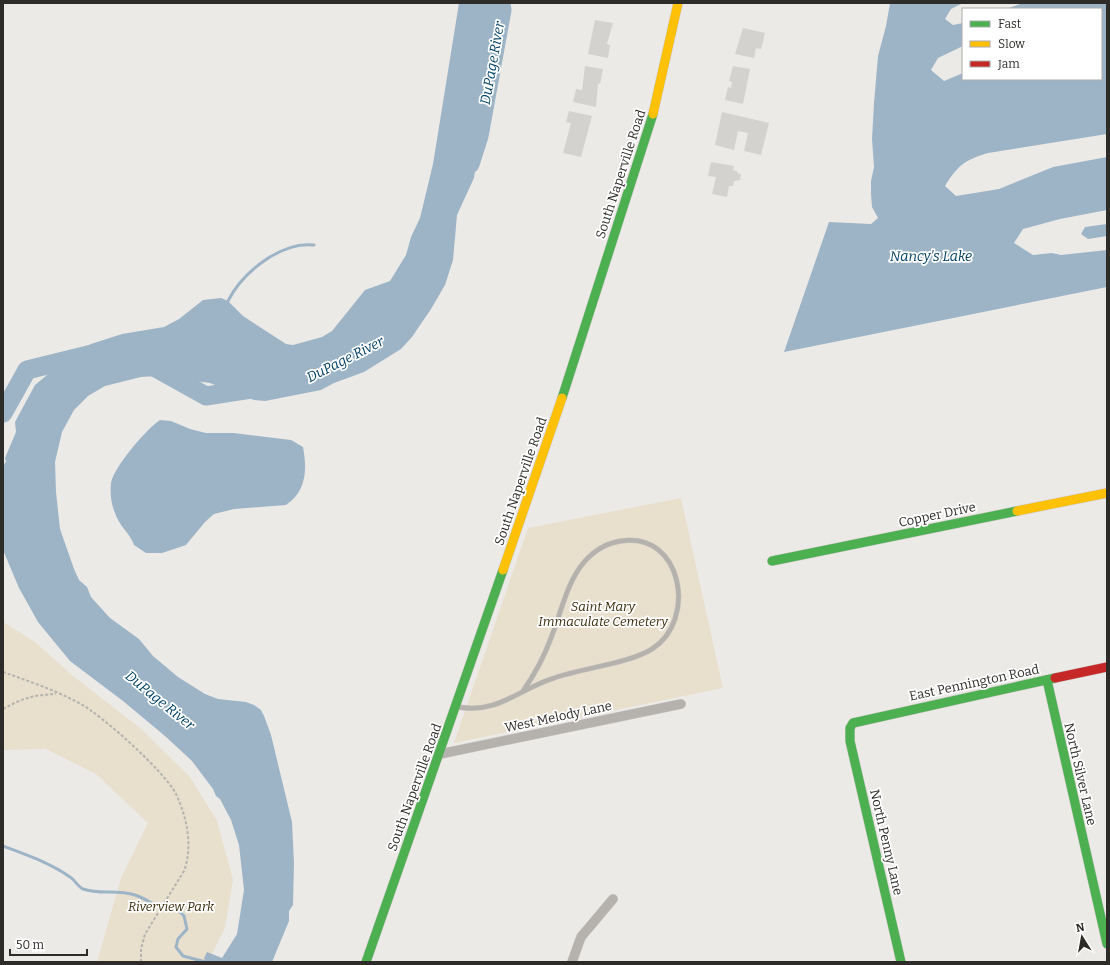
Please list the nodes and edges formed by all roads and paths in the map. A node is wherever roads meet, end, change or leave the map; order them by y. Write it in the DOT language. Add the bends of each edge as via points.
graph roads {
  1 [pos="678,3"];
  2 [pos="1107,493"];
  3 [pos="772,561"];
  4 [pos="1107,667"];
  5 [pos="3,672"];
  6 [pos="1046,680"];
  7 [pos="523,690"];
  8 [pos="57,694"];
  9 [pos="681,704"];
  10 [pos="457,706"];
  11 [pos="3,710"];
  12 [pos="850,728"];
  13 [pos="440,754"];
  14 [pos="613,899"];
  15 [pos="1107,944"];
  16 [pos="141,962"];
  17 [pos="366,962"];
  18 [pos="572,962"];
  19 [pos="901,962"];
  1 -- 10 [label="street, South Naperville Road" via="653,114 552,426"];
  2 -- 3 [label="street, Copper Drive"];
  4 -- 6 [label="street, East Pennington Road"];
  5 -- 8 [label="path"];
  6 -- 12 [label="street, East Pennington Road" via="859,720"];
  6 -- 15 [label="street, North Silver Lane"];
  7 -- 7 [label="lane" via="570,673 640,655 660,643 675,622 679,602 673,570 663,554 646,542 625,540 602,547 585,561 572,583 545,653"];
  7 -- 10 [label="lane" via="512,699 489,707 479,709"];
  8 -- 11 [label="path" via="32,695"];
  8 -- 16 [label="path" via="79,703 103,720 146,760 176,794 187,830 189,852 184,871 145,934"];
  9 -- 13 [label="street, West Melody Lane"];
  10 -- 13 [label="street, South Naperville Road"];
  12 -- 19 [label="street, North Penny Lane" via="850,741"];
  13 -- 17 [label="street, South Naperville Road"];
  14 -- 18 [label="street" via="581,937"];
}
